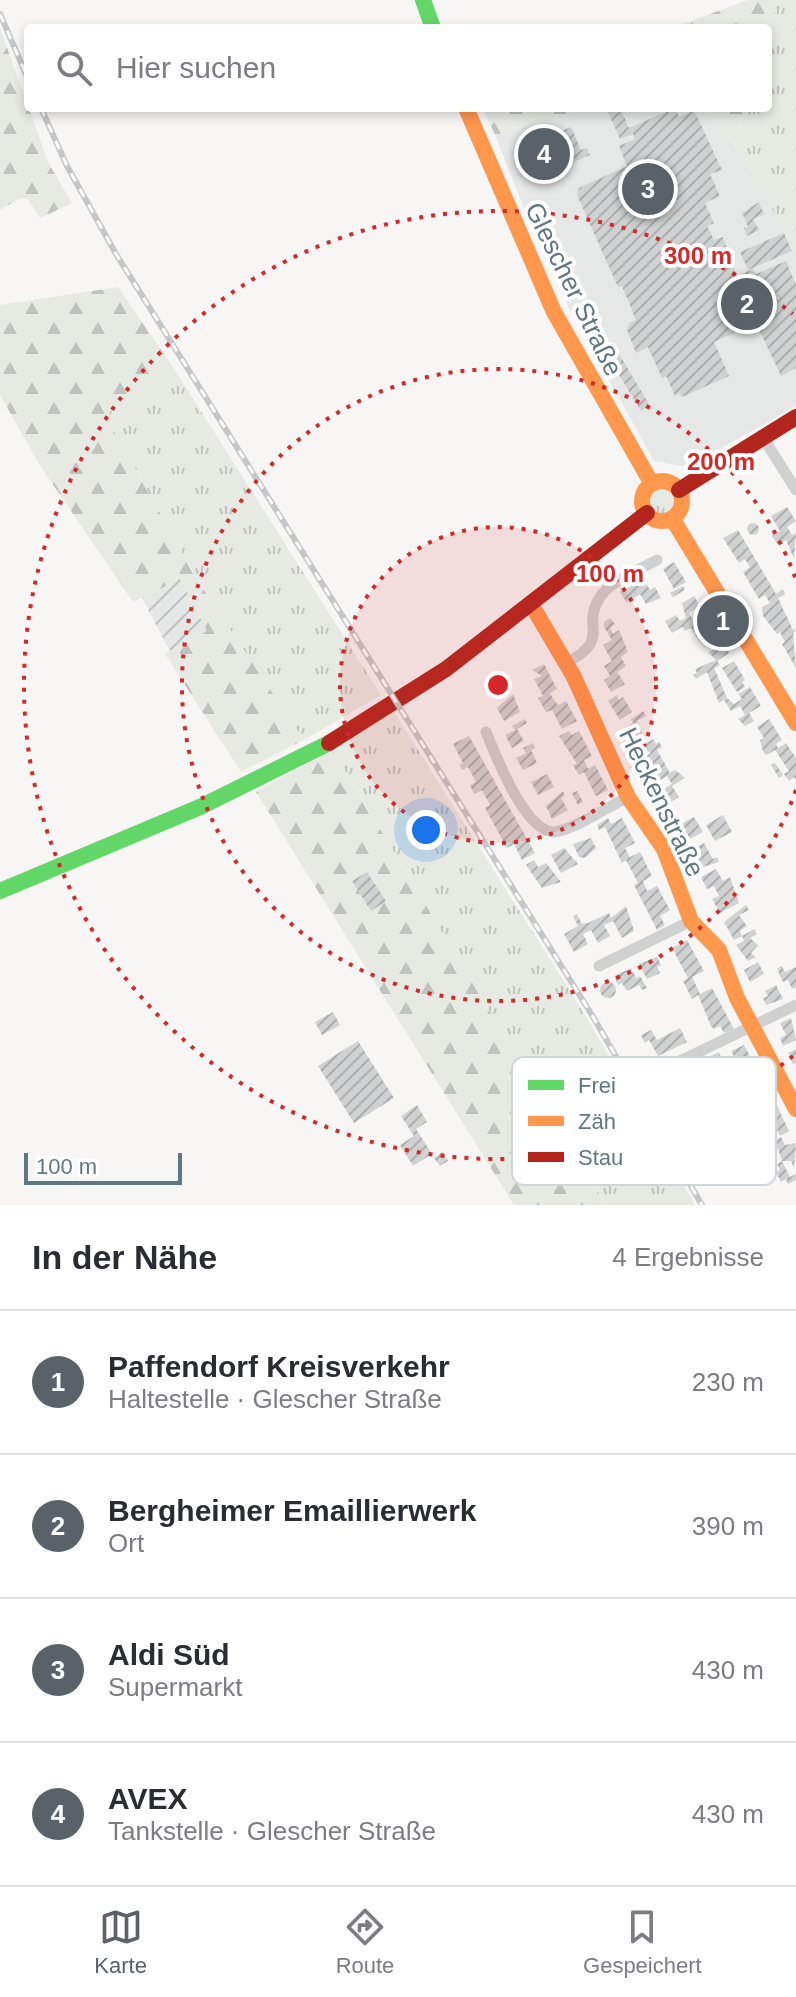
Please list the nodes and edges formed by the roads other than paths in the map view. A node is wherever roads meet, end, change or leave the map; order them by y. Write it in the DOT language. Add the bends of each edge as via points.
graph roads {
  1 [pos="423,0"];
  2 [pos="432,24"];
  3 [pos="468,112"];
  4 [pos="796,417"];
  5 [pos="762,436"];
  6 [pos="652,484"];
  7 [pos="679,490"];
  8 [pos="796,490"];
  9 [pos="647,513"];
  10 [pos="672,518"];
  11 [pos="657,560"];
  12 [pos="531,604"];
  13 [pos="566,663"];
  14 [pos="796,723"];
  15 [pos="486,732"];
  16 [pos="628,797"];
  17 [pos="0,891"];
  18 [pos="691,921"];
  19 [pos="599,966"];
  20 [pos="796,1005"];
  21 [pos="751,1026"];
  22 [pos="688,1057"];
  23 [pos="768,1057"];
  24 [pos="776,1072"];
  25 [pos="796,1109"];
  1 -- 2 [label="street"];
  3 -- 6 [label="street, Glescher Straße" via="554,312"];
  4 -- 5 [label="street"];
  5 -- 7 [label="street"];
  5 -- 8 [label="street"];
  6 -- 7 [label="street" via="668,482"];
  6 -- 9 [label="street" via="643,497"];
  7 -- 10 [label="street" via="682,502"];
  9 -- 10 [label="street" via="659,520"];
  9 -- 12 [label="street"];
  10 -- 14 [label="street"];
  11 -- 13 [label="street" via="602,593 595,605 592,644"];
  12 -- 13 [label="street, Heckenstraße"];
  12 -- 17 [label="street" via="396,703 317,750 167,822"];
  13 -- 16 [label="street, Heckenstraße"];
  15 -- 16 [label="street" via="538,827 554,832 568,828"];
  16 -- 18 [label="street, Heckenstraße" via="664,849"];
  18 -- 19 [label="street"];
  18 -- 21 [label="street, Heckenstraße" via="719,950"];
  20 -- 21 [label="street"];
  21 -- 22 [label="street"];
  21 -- 23 [label="street, Heckenstraße"];
  24 -- 25 [label="street, Heckenstraße"];
}
